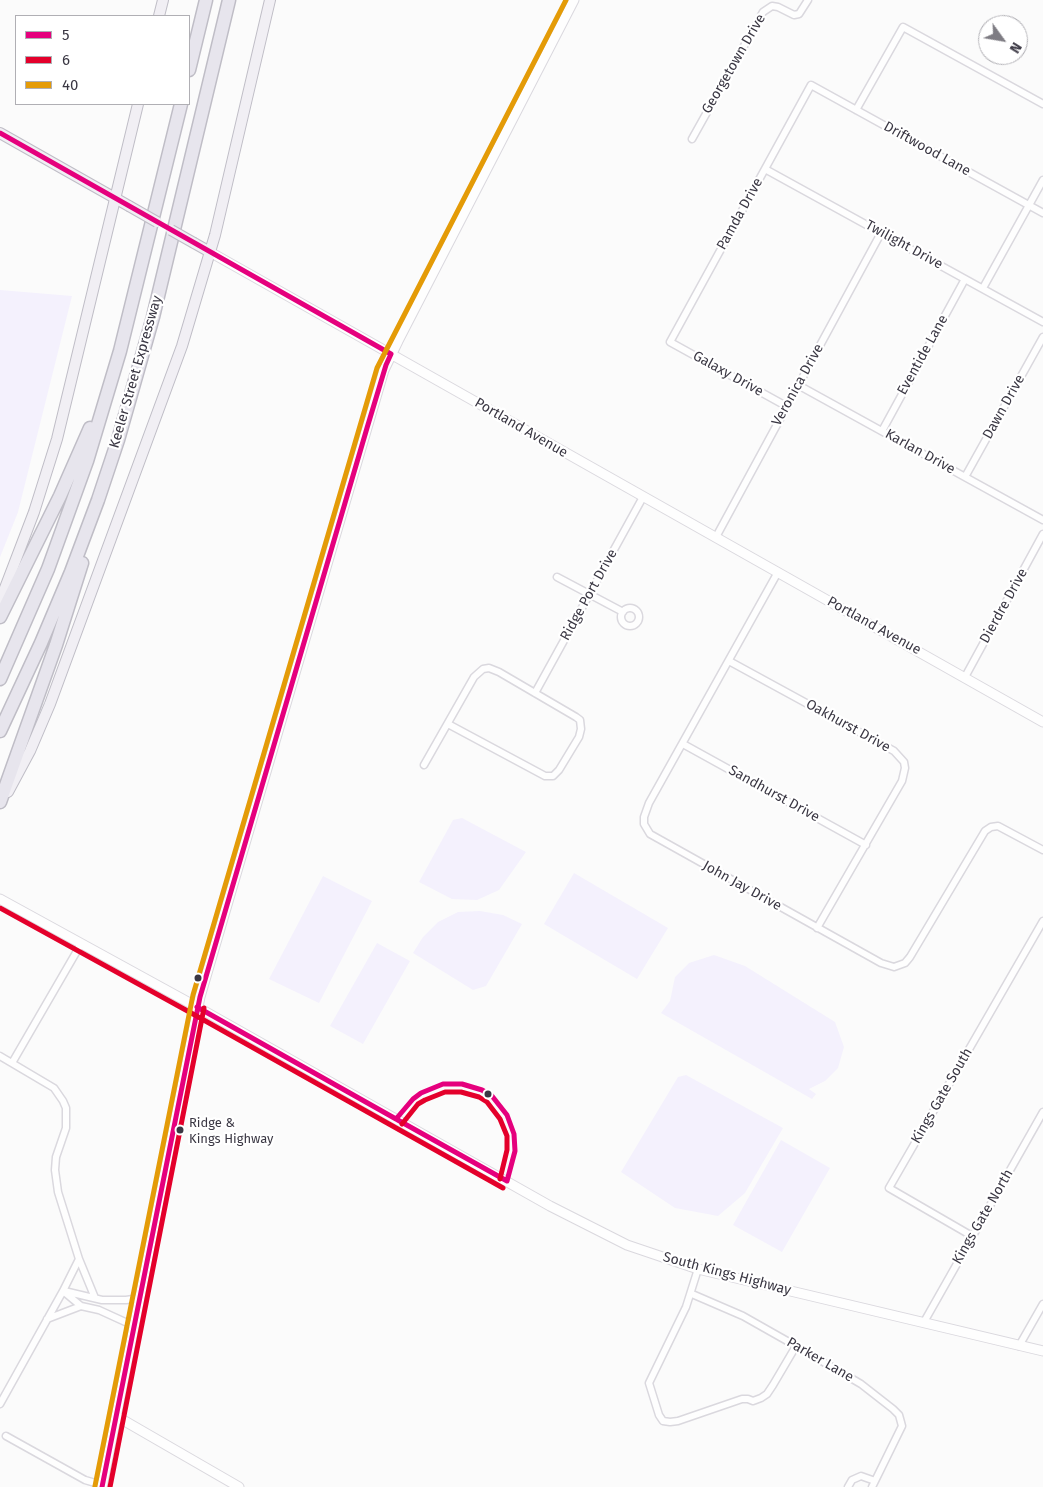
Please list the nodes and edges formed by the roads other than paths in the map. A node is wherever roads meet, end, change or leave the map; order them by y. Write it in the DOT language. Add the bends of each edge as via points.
graph roads {
  1 [pos="163,0"];
  2 [pos="205,0"];
  3 [pos="229,0"];
  4 [pos="238,0"];
  5 [pos="270,0"];
  6 [pos="574,0"];
  7 [pos="808,0"];
  8 [pos="160,15"];
  9 [pos="190,66"];
  10 [pos="811,85"];
  11 [pos="1043,104"];
  12 [pos="138,105"];
  13 [pos="181,105"];
  14 [pos="856,110"];
  15 [pos="198,129"];
  16 [pos="0,133"];
  17 [pos="692,139"];
  18 [pos="764,169"];
  19 [pos="1043,180"];
  20 [pos="115,198"];
  21 [pos="1029,205"];
  22 [pos="1043,213"];
  23 [pos="881,233"];
  24 [pos="210,252"];
  25 [pos="965,279"];
  26 [pos="983,288"];
  27 [pos="1043,322"];
  28 [pos="1043,337"];
  29 [pos="123,339"];
  30 [pos="670,342"];
  31 [pos="391,354"];
  32 [pos="798,385"];
  33 [pos="786,406"];
  34 [pos="882,431"];
  35 [pos="110,464"];
  36 [pos="965,477"];
  37 [pos="643,497"];
  38 [pos="1043,520"];
  39 [pos="1043,534"];
  40 [pos="716,537"];
  41 [pos="778,572"];
  42 [pos="557,577"];
  43 [pos="589,594"];
  44 [pos="0,601"];
  45 [pos="623,612"];
  46 [pos="0,617"];
  47 [pos="729,661"];
  48 [pos="965,677"];
  49 [pos="0,679"];
  50 [pos="535,693"];
  51 [pos="1043,722"];
  52 [pos="448,724"];
  53 [pos="0,731"];
  54 [pos="683,744"];
  55 [pos="424,765"];
  56 [pos="0,803"];
  57 [pos="866,845"];
  58 [pos="1043,850"];
  59 [pos="0,900"];
  60 [pos="1043,921"];
  61 [pos="817,928"];
  62 [pos="81,944"];
  63 [pos="197,1007"];
  64 [pos="0,1056"];
  65 [pos="12,1063"];
  66 [pos="1043,1112"];
  67 [pos="972,1236"];
  68 [pos="79,1259"];
  69 [pos="698,1269"];
  70 [pos="63,1291"];
  71 [pos="692,1294"];
  72 [pos="95,1298"];
  73 [pos="140,1298"];
  74 [pos="1043,1304"];
  75 [pos="80,1306"];
  76 [pos="47,1319"];
  77 [pos="924,1322"];
  78 [pos="134,1326"];
  79 [pos="796,1346"];
  80 [pos="1019,1346"];
  81 [pos="1043,1351"];
  82 [pos="0,1404"];
  83 [pos="116,1416"];
  84 [pos="6,1436"];
  85 [pos="874,1484"];
  86 [pos="102,1486"];
  87 [pos="239,1487"];
  88 [pos="848,1487"];
  1 -- 8 [label="main road"];
  2 -- 9 [label="highway"];
  3 -- 15 [label="highway, Keeler Street Expressway"];
  4 -- 15 [label="highway"];
  5 -- 24 [label="main road"];
  6 -- 31 [label="main road"];
  7 -- 17 [label="street, Georgetown Drive" via="799,14 772,6 763,12"];
  10 -- 14 [label="street, Driftwood Lane"];
  10 -- 18 [label="street, Pamda Drive"];
  11 -- 14 [label="street" via="903,27"];
  12 -- 20 [label="main road"];
  13 -- 29 [label="highway, Keeler Street Expressway"];
  14 -- 21 [label="street, Driftwood Lane"];
  15 -- 35 [label="highway, Keeler Street Expressway" via="143,354"];
  16 -- 20 [label="main road, Portland Avenue"];
  18 -- 23 [label="street, Twilight Drive"];
  18 -- 30 [label="street, Pamda Drive"];
  19 -- 21 [label="street"];
  20 -- 24 [label="main road, Portland Avenue, bridge"];
  20 -- 44 [label="main road" via="53,451 30,525"];
  21 -- 22 [label="street, Driftwood Lane"];
  21 -- 26 [label="street"];
  23 -- 25 [label="street, Twilight Drive"];
  23 -- 32 [label="street, Veronica Drive"];
  24 -- 31 [label="main road, Portland Avenue"];
  24 -- 56 [label="main road" via="182,346 50,704 24,763"];
  25 -- 26 [label="street, Twilight Drive"];
  25 -- 34 [label="street, Eventide Lane"];
  26 -- 27 [label="street, Twilight Drive"];
  28 -- 36 [label="street, Dawn Drive"];
  29 -- 46 [label="highway" via="107,387 74,464"];
  29 -- 49 [label="highway, Keeler Street Expressway" via="73,504"];
  30 -- 33 [label="street, Galaxy Drive"];
  31 -- 37 [label="main road, Portland Avenue"];
  31 -- 63 [label="main road"];
  32 -- 33 [label="street, Veronica Drive"];
  32 -- 34 [label="street, Karlan Drive"];
  33 -- 40 [label="street, Veronica Drive"];
  34 -- 36 [label="street, Karlan Drive"];
  35 -- 53 [label="highway, Keeler Street Expressway" via="61,596"];
  35 -- 56 [label="highway" via="73,595"];
  36 -- 38 [label="street, Karlan Drive"];
  37 -- 40 [label="main road, Portland Avenue"];
  37 -- 43 [label="street, Ridge Port Drive"];
  39 -- 48 [label="street, Dierdre Drive"];
  40 -- 41 [label="main road, Portland Avenue"];
  41 -- 47 [label="street, John Jay Drive"];
  41 -- 48 [label="main road, Portland Avenue"];
  42 -- 43 [label="street"];
  43 -- 45 [label="street"];
  43 -- 50 [label="street, Ridge Port Drive"];
  47 -- 54 [label="street, John Jay Drive"];
  47 -- 57 [label="street, Oakhurst Drive" via="900,756 905,768 902,781"];
  48 -- 51 [label="main road, Portland Avenue"];
  50 -- 52 [label="street" via="494,669 483,669 474,677"];
  50 -- 52 [label="street" via="576,717 581,724 578,737 553,776 537,773"];
  52 -- 55 [label="street"];
  54 -- 57 [label="street, Sandhurst Drive"];
  54 -- 61 [label="street, John Jay Drive" via="646,811 646,829 660,841"];
  57 -- 61 [label="street, Oakhurst Drive"];
  58 -- 61 [label="street, John Jay Drive" via="998,826 985,830 910,957 899,966 881,963"];
  59 -- 62 [label="main road, South Kings Highway"];
  60 -- 67 [label="street, Kings Gate South" via="889,1188"];
  62 -- 63 [label="main road, South Kings Highway"];
  62 -- 65 [label="street"];
  63 -- 69 [label="main road, South Kings Highway" via="580,1222 626,1245"];
  63 -- 73 [label="main road"];
  64 -- 65 [label="street"];
  65 -- 68 [label="street" via="54,1088 66,1108 66,1128 54,1169"];
  66 -- 67 [label="street, Kings Gate North"];
  67 -- 77 [label="street, Kings Gate North"];
  68 -- 70 [label="street"];
  68 -- 72 [label="street"];
  69 -- 71 [label="street"];
  69 -- 77 [label="main road, South Kings Highway"];
  70 -- 72 [label="street"];
  70 -- 75 [label="street"];
  70 -- 76 [label="street"];
  71 -- 79 [label="street, Parker Lane" via="743,1316"];
  71 -- 79 [label="street" via="649,1383 663,1421 678,1421 742,1399 753,1401 761,1398 767,1394"];
  72 -- 73 [label="street"];
  73 -- 78 [label="main road"];
  74 -- 80 [label="street"];
  75 -- 76 [label="street"];
  75 -- 78 [label="street" via="100,1310"];
  76 -- 82 [label="street"];
  77 -- 80 [label="main road, South Kings Highway"];
  78 -- 83 [label="main road"];
  79 -- 85 [label="street, Parker Lane" via="861,1384 899,1415 902,1426"];
  80 -- 81 [label="main road, South Kings Highway"];
  83 -- 86 [label="main road"];
  83 -- 87 [label="main road"];
  84 -- 86 [label="street" via="84,1480"];
  85 -- 88 [label="street, Parker Lane" via="861,1476 852,1480"];
}
